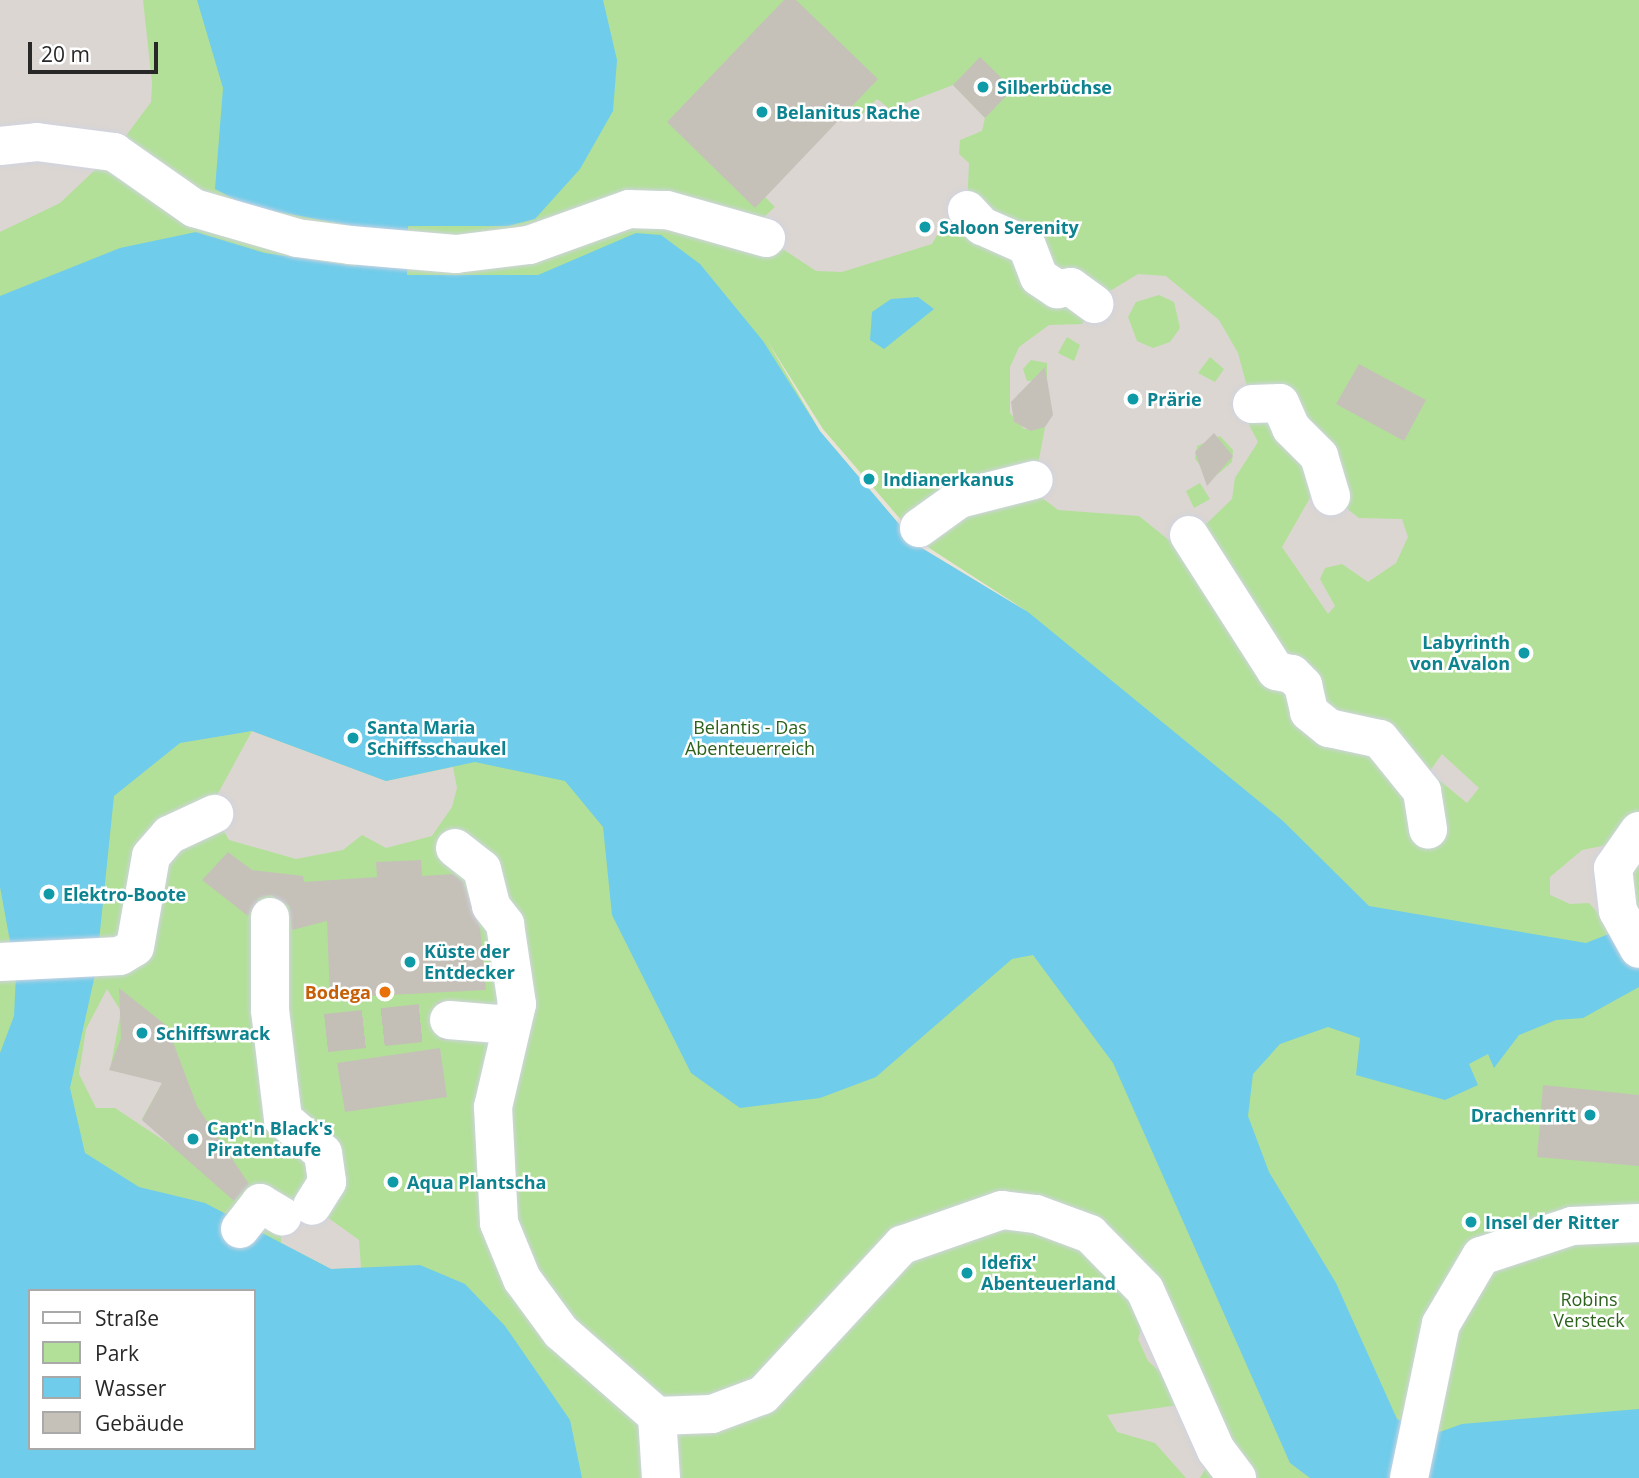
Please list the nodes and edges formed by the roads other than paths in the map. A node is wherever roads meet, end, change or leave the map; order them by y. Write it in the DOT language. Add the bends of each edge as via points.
graph roads {
  1 [pos="0,146"];
  2 [pos="967,210"];
  3 [pos="766,238"];
  4 [pos="1094,304"];
  5 [pos="1252,404"];
  6 [pos="1034,480"];
  7 [pos="1331,496"];
  8 [pos="919,528"];
  9 [pos="1189,535"];
  10 [pos="214,814"];
  11 [pos="1428,830"];
  12 [pos="1639,831"];
  13 [pos="455,848"];
  14 [pos="270,917"];
  15 [pos="1639,949"];
  16 [pos="5,962"];
  17 [pos="449,1020"];
  18 [pos="510,1025"];
  19 [pos="273,1213"];
  20 [pos="1639,1223"];
  21 [pos="657,1416"];
  22 [pos="661,1478"];
  23 [pos="1237,1478"];
  24 [pos="1409,1478"];
  1 -- 3 [label="street" via="37,142 114,152 194,208 296,238 350,245 421,252 528,245 629,209 667,210"];
  2 -- 4 [label="street" via="982,226 1027,246 1038,278 1057,289 1072,287"];
  5 -- 7 [label="street" via="1280,403 1291,428 1319,457"];
  6 -- 8 [label="street" via="958,499"];
  9 -- 11 [label="street" via="1276,671 1292,674 1303,685 1309,712 1329,728 1380,739 1422,791"];
  10 -- 16 [label="street" via="169,835 151,856 135,947 99,957"];
  12 -- 15 [label="street" via="1614,868 1618,911"];
  13 -- 18 [label="street" via="482,869 491,906 505,924 517,1004"];
  14 -- 19 [label="street" via="270,1010 283,1119 323,1153 327,1182"];
  17 -- 18 [label="street"];
  18 -- 21 [label="street" via="493,1107 495,1183 522,1279 561,1332"];
  20 -- 24 [label="street" via="1572,1226 1481,1256 1441,1324 1420,1404"];
  21 -- 22 [label="street"];
  21 -- 23 [label="street" via="712,1414 763,1395 902,1245 1002,1210 1037,1214 1090,1234 1145,1290 1216,1450"];
}
